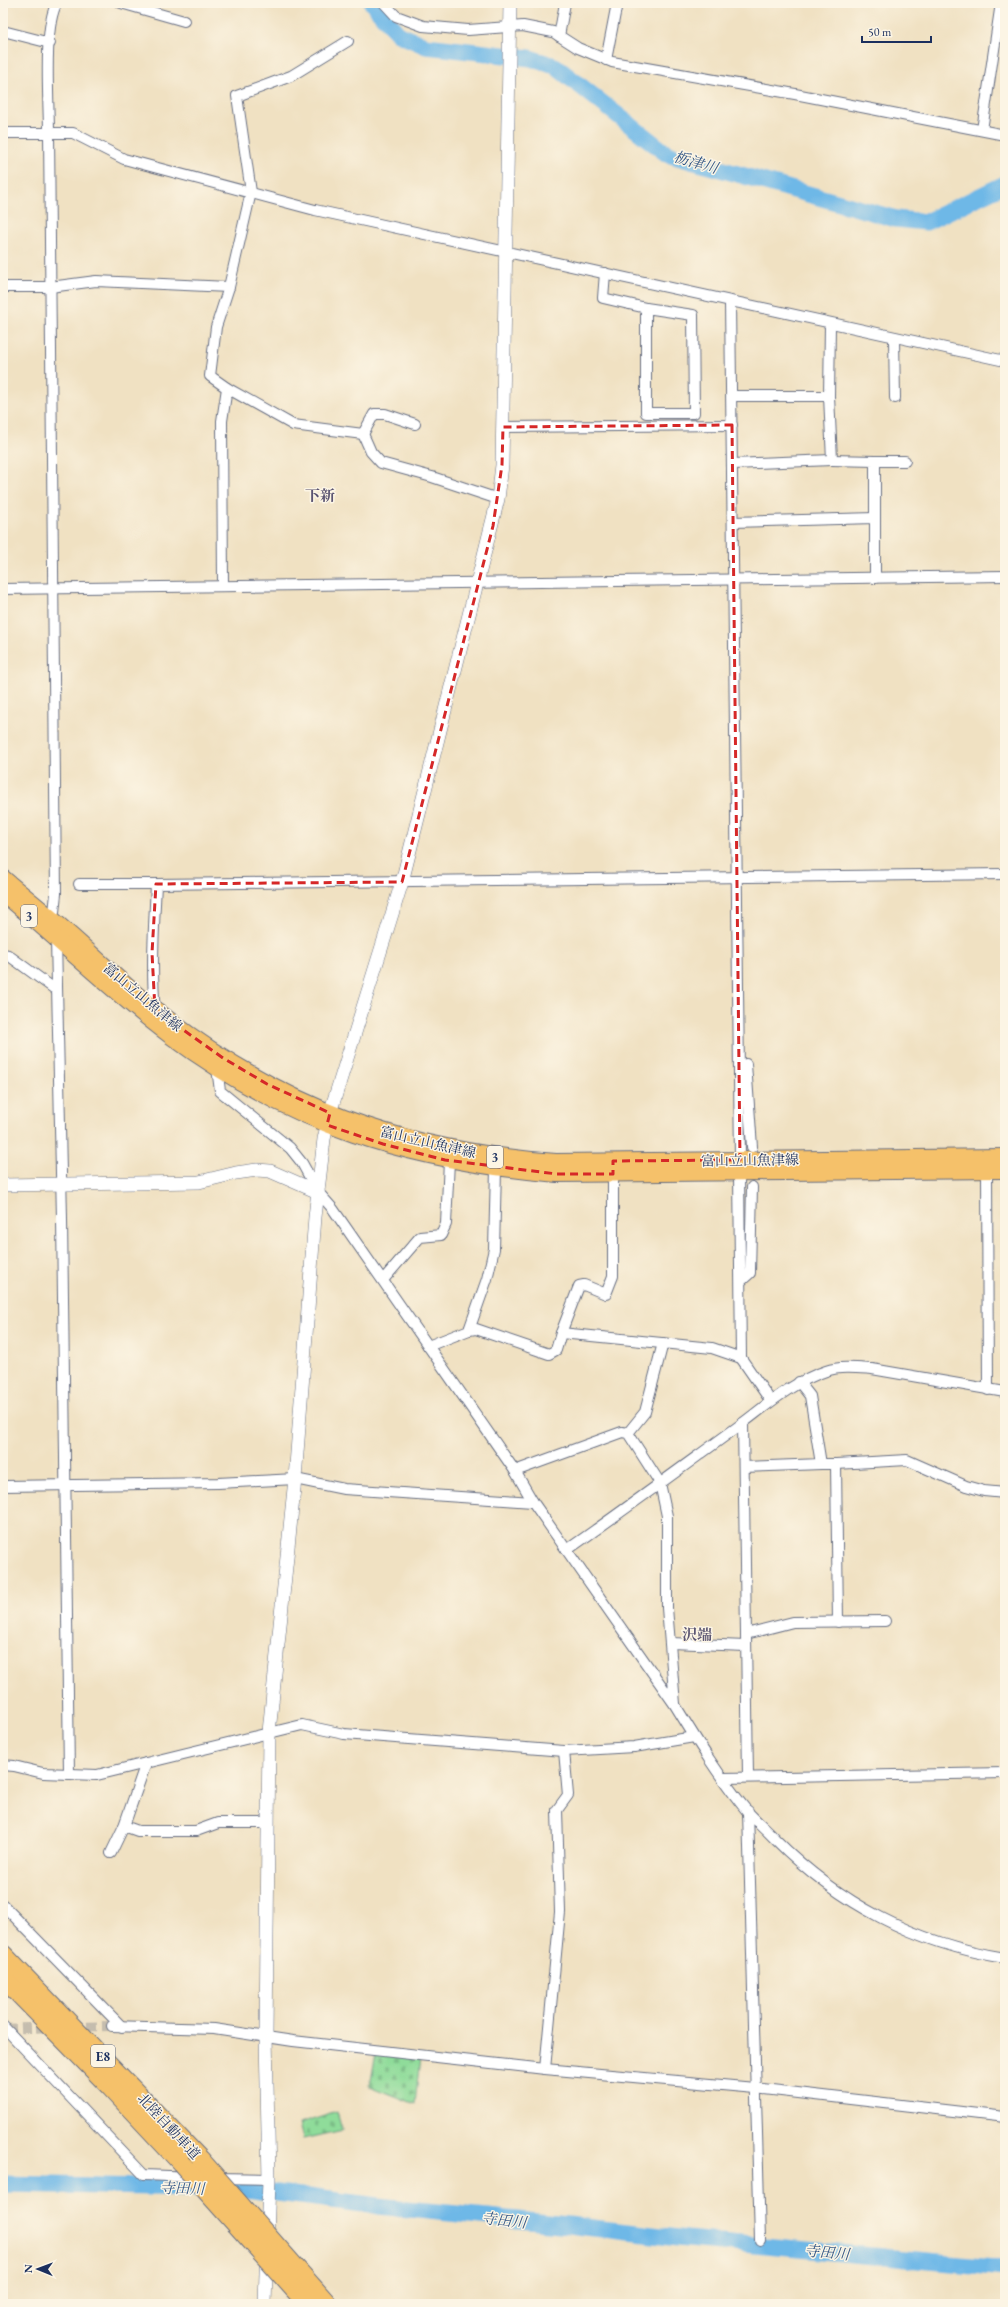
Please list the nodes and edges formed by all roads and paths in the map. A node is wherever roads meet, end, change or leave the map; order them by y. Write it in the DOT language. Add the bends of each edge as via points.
graph roads {
  1 [pos="57,3"];
  2 [pos="121,3"];
  3 [pos="384,3"];
  4 [pos="510,3"];
  5 [pos="565,3"];
  6 [pos="617,3"];
  7 [pos="1001,3"];
  8 [pos="184,21"];
  9 [pos="3,31"];
  10 [pos="509,31"];
  11 [pos="559,36"];
  12 [pos="348,40"];
  13 [pos="50,43"];
  14 [pos="606,60"];
  15 [pos="982,130"];
  16 [pos="49,132"];
  17 [pos="3,133"];
  18 [pos="1005,135"];
  19 [pos="251,192"];
  20 [pos="506,251"];
  21 [pos="605,273"];
  22 [pos="3,287"];
  23 [pos="50,287"];
  24 [pos="228,287"];
  25 [pos="730,301"];
  26 [pos="646,308"];
  27 [pos="830,324"];
  28 [pos="894,338"];
  29 [pos="1005,361"];
  30 [pos="227,388"];
  31 [pos="732,396"];
  32 [pos="829,396"];
  33 [pos="895,398"];
  34 [pos="415,424"];
  35 [pos="732,425"];
  36 [pos="502,427"];
  37 [pos="363,434"];
  38 [pos="832,460"];
  39 [pos="875,461"];
  40 [pos="904,461"];
  41 [pos="732,464"];
  42 [pos="498,500"];
  43 [pos="875,518"];
  44 [pos="733,522"];
  45 [pos="1005,576"];
  46 [pos="875,578"];
  47 [pos="734,580"];
  48 [pos="479,584"];
  49 [pos="223,586"];
  50 [pos="53,588"];
  51 [pos="3,589"];
  52 [pos="1005,874"];
  53 [pos="736,877"];
  54 [pos="3,878"];
  55 [pos="402,882"];
  56 [pos="79,884"];
  57 [pos="156,884"];
  58 [pos="6,897"];
  59 [pos="53,920"];
  60 [pos="56,939"];
  61 [pos="3,954"];
  62 [pos="56,990"];
  63 [pos="155,1017"];
  64 [pos="740,1052"];
  65 [pos="217,1068"];
  66 [pos="329,1119"];
  67 [pos="752,1148"];
  68 [pos="1005,1157"];
  69 [pos="449,1161"];
  70 [pos="739,1167"];
  71 [pos="613,1168"];
  72 [pos="496,1169"];
  73 [pos="987,1170"];
  74 [pos="1005,1170"];
  75 [pos="61,1184"];
  76 [pos="3,1185"];
  77 [pos="752,1187"];
  78 [pos="318,1192"];
  79 [pos="383,1280"];
  80 [pos="741,1282"];
  81 [pos="469,1330"];
  82 [pos="561,1333"];
  83 [pos="663,1343"];
  84 [pos="428,1346"];
  85 [pos="741,1358"];
  86 [pos="799,1382"];
  87 [pos="988,1390"];
  88 [pos="1005,1392"];
  89 [pos="770,1400"];
  90 [pos="743,1423"];
  91 [pos="628,1434"];
  92 [pos="821,1464"];
  93 [pos="836,1464"];
  94 [pos="744,1467"];
  95 [pos="515,1471"];
  96 [pos="295,1479"];
  97 [pos="660,1483"];
  98 [pos="65,1485"];
  99 [pos="3,1486"];
  100 [pos="1005,1492"];
  101 [pos="533,1502"];
  102 [pos="567,1550"];
  103 [pos="885,1621"];
  104 [pos="838,1622"];
  105 [pos="746,1634"];
  106 [pos="671,1643"];
  107 [pos="746,1646"];
  108 [pos="675,1705"];
  109 [pos="269,1732"];
  110 [pos="694,1737"];
  111 [pos="564,1751"];
  112 [pos="146,1763"];
  113 [pos="3,1765"];
  114 [pos="1005,1772"];
  115 [pos="69,1774"];
  116 [pos="748,1776"];
  117 [pos="723,1778"];
  118 [pos="748,1812"];
  119 [pos="267,1823"];
  120 [pos="124,1826"];
  121 [pos="111,1854"];
  122 [pos="3,1905"];
  123 [pos="3,1954"];
  124 [pos="1005,1958"];
  125 [pos="3,1978"];
  126 [pos="4,2028"];
  127 [pos="266,2037"];
  128 [pos="545,2069"];
  129 [pos="755,2088"];
  130 [pos="1005,2117"];
  131 [pos="269,2179"];
  132 [pos="760,2240"];
  133 [pos="265,2304"];
  134 [pos="307,2304"];
  135 [pos="328,2304"];
  1 -- 13 [label="street"];
  2 -- 8 [label="street"];
  3 -- 10 [label="street" via="396,16 423,26"];
  4 -- 10 [label="street"];
  5 -- 11 [label="street"];
  6 -- 14 [label="street"];
  7 -- 15 [label="street"];
  9 -- 13 [label="street"];
  10 -- 11 [label="street" via="523,26 553,32"];
  10 -- 20 [label="street"];
  11 -- 14 [label="street" via="578,48"];
  12 -- 19 [label="street" via="291,76 237,96"];
  13 -- 16 [label="street"];
  14 -- 15 [label="street"];
  15 -- 18 [label="street"];
  16 -- 17 [label="street"];
  16 -- 19 [label="street" via="73,133 124,159"];
  16 -- 23 [label="street"];
  19 -- 20 [label="street" via="316,210"];
  19 -- 24 [label="street"];
  20 -- 21 [label="street"];
  20 -- 36 [label="street"];
  21 -- 25 [label="street"];
  21 -- 26 [label="street" via="603,298"];
  22 -- 23 [label="street"];
  23 -- 24 [label="street" via="96,281"];
  23 -- 50 [label="street"];
  24 -- 30 [label="street" via="216,327 210,376"];
  25 -- 27 [label="street"];
  25 -- 31 [label="street"];
  26 -- 26 [label="street" via="646,413 694,414 693,315"];
  27 -- 28 [label="street"];
  27 -- 32 [label="street"];
  28 -- 29 [label="street"];
  28 -- 33 [label="street"];
  30 -- 37 [label="street" via="293,425"];
  30 -- 49 [label="street" via="222,421"];
  31 -- 32 [label="street"];
  31 -- 35 [label="street"];
  32 -- 38 [label="street"];
  34 -- 37 [label="street" via="385,414 374,414"];
  35 -- 36 [label="street"];
  35 -- 41 [label="street"];
  36 -- 42 [label="street"];
  37 -- 42 [label="street" via="371,452 381,463 432,477"];
  38 -- 39 [label="street"];
  38 -- 41 [label="street"];
  39 -- 40 [label="street"];
  39 -- 43 [label="street"];
  41 -- 44 [label="street"];
  42 -- 48 [label="street"];
  43 -- 44 [label="street"];
  43 -- 46 [label="street"];
  44 -- 47 [label="street"];
  45 -- 46 [label="street"];
  46 -- 47 [label="street"];
  47 -- 48 [label="street"];
  47 -- 53 [label="street"];
  48 -- 49 [label="street"];
  48 -- 55 [label="street"];
  49 -- 50 [label="street"];
  50 -- 51 [label="street"];
  50 -- 59 [label="street" via="56,894"];
  52 -- 53 [label="street"];
  53 -- 55 [label="street"];
  53 -- 64 [label="street"];
  54 -- 59 [label="main road, 富山立山魚津線 / 3"];
  55 -- 57 [label="street"];
  55 -- 66 [label="street"];
  56 -- 57 [label="street"];
  57 -- 63 [label="street" via="152,953"];
  58 -- 60 [label="main road, 富山立山魚津線 / 3"];
  59 -- 63 [label="main road, 富山立山魚津線 / 3"];
  60 -- 62 [label="street"];
  60 -- 63 [label="main road, 富山立山魚津線 / 3"];
  61 -- 62 [label="street"];
  62 -- 75 [label="street"];
  63 -- 65 [label="main road, 富山立山魚津線 / 3"];
  63 -- 66 [label="main road, 富山立山魚津線 / 3"];
  64 -- 67 [label="street" via="746,1061"];
  64 -- 70 [label="street"];
  65 -- 66 [label="main road, 富山立山魚津線 / 3" via="264,1096"];
  65 -- 78 [label="street" via="220,1091 290,1148 302,1163"];
  66 -- 69 [label="main road, 富山立山魚津線 / 3" via="383,1144"];
  66 -- 71 [label="main road, 富山立山魚津線 / 3" via="500,1158"];
  66 -- 78 [label="street"];
  68 -- 70 [label="main road, 富山立山魚津線 / 3"];
  69 -- 72 [label="main road, 富山立山魚津線 / 3"];
  69 -- 79 [label="street" via="446,1224 441,1235 420,1237"];
  70 -- 71 [label="main road, 富山立山魚津線 / 3"];
  70 -- 73 [label="main road, 富山立山魚津線 / 3"];
  70 -- 80 [label="street"];
  71 -- 72 [label="main road, 富山立山魚津線 / 3" via="557,1174"];
  71 -- 82 [label="street" via="613,1276 606,1294 584,1285 579,1286"];
  72 -- 81 [label="street" via="494,1249 487,1279"];
  73 -- 74 [label="main road, 富山立山魚津線 / 3"];
  73 -- 87 [label="street"];
  75 -- 76 [label="street"];
  75 -- 78 [label="street" via="199,1182 257,1170 270,1171"];
  75 -- 98 [label="street"];
  77 -- 80 [label="street" via="750,1273"];
  78 -- 79 [label="street"];
  78 -- 96 [label="street"];
  79 -- 84 [label="street"];
  80 -- 85 [label="street"];
  81 -- 82 [label="street" via="476,1329 549,1354 556,1350"];
  81 -- 84 [label="street"];
  82 -- 83 [label="street"];
  83 -- 85 [label="street" via="712,1348"];
  83 -- 91 [label="street" via="645,1412"];
  84 -- 95 [label="street"];
  85 -- 89 [label="street"];
  86 -- 87 [label="street" via="828,1371 850,1367"];
  86 -- 89 [label="street"];
  86 -- 92 [label="street" via="810,1396"];
  87 -- 88 [label="street"];
  89 -- 90 [label="street"];
  90 -- 94 [label="street"];
  90 -- 97 [label="street"];
  91 -- 95 [label="street" via="622,1432"];
  91 -- 97 [label="street"];
  92 -- 93 [label="street"];
  92 -- 94 [label="street"];
  93 -- 100 [label="street" via="907,1460 966,1486 984,1491"];
  93 -- 104 [label="street"];
  94 -- 105 [label="street"];
  95 -- 101 [label="street"];
  96 -- 98 [label="street"];
  96 -- 101 [label="street" via="344,1489"];
  96 -- 109 [label="street"];
  97 -- 102 [label="street"];
  97 -- 106 [label="street" via="667,1516 667,1608"];
  98 -- 99 [label="street"];
  98 -- 115 [label="street"];
  101 -- 102 [label="street"];
  102 -- 108 [label="street"];
  103 -- 104 [label="street"];
  104 -- 105 [label="street" via="793,1622"];
  105 -- 107 [label="street"];
  106 -- 107 [label="street"];
  106 -- 108 [label="street"];
  107 -- 116 [label="street"];
  108 -- 110 [label="street"];
  109 -- 111 [label="street" via="302,1725 344,1734"];
  109 -- 112 [label="street"];
  109 -- 119 [label="street"];
  110 -- 111 [label="street" via="634,1747"];
  110 -- 117 [label="street"];
  111 -- 128 [label="street" via="568,1795 557,1810 560,1912"];
  112 -- 115 [label="street" via="98,1775"];
  112 -- 120 [label="street"];
  113 -- 115 [label="street" via="43,1773"];
  114 -- 116 [label="street"];
  116 -- 117 [label="street"];
  117 -- 118 [label="street"];
  118 -- 124 [label="street" via="804,1868 839,1893 885,1920 950,1947"];
  118 -- 129 [label="street"];
  119 -- 120 [label="street" via="218,1823 196,1831 138,1831"];
  119 -- 127 [label="street"];
  120 -- 121 [label="street"];
  122 -- 127 [label="street" via="117,2027 214,2029"];
  123 -- 135 [label="highway, 北陸自動車道 / E8, bridge" via="201,2160"];
  125 -- 134 [label="highway, 北陸自動車道 / E8, bridge" via="181,2163"];
  126 -- 131 [label="street" via="144,2175"];
  127 -- 128 [label="street"];
  127 -- 131 [label="street"];
  128 -- 129 [label="street"];
  129 -- 130 [label="street"];
  129 -- 132 [label="street"];
  131 -- 133 [label="street"];
}
